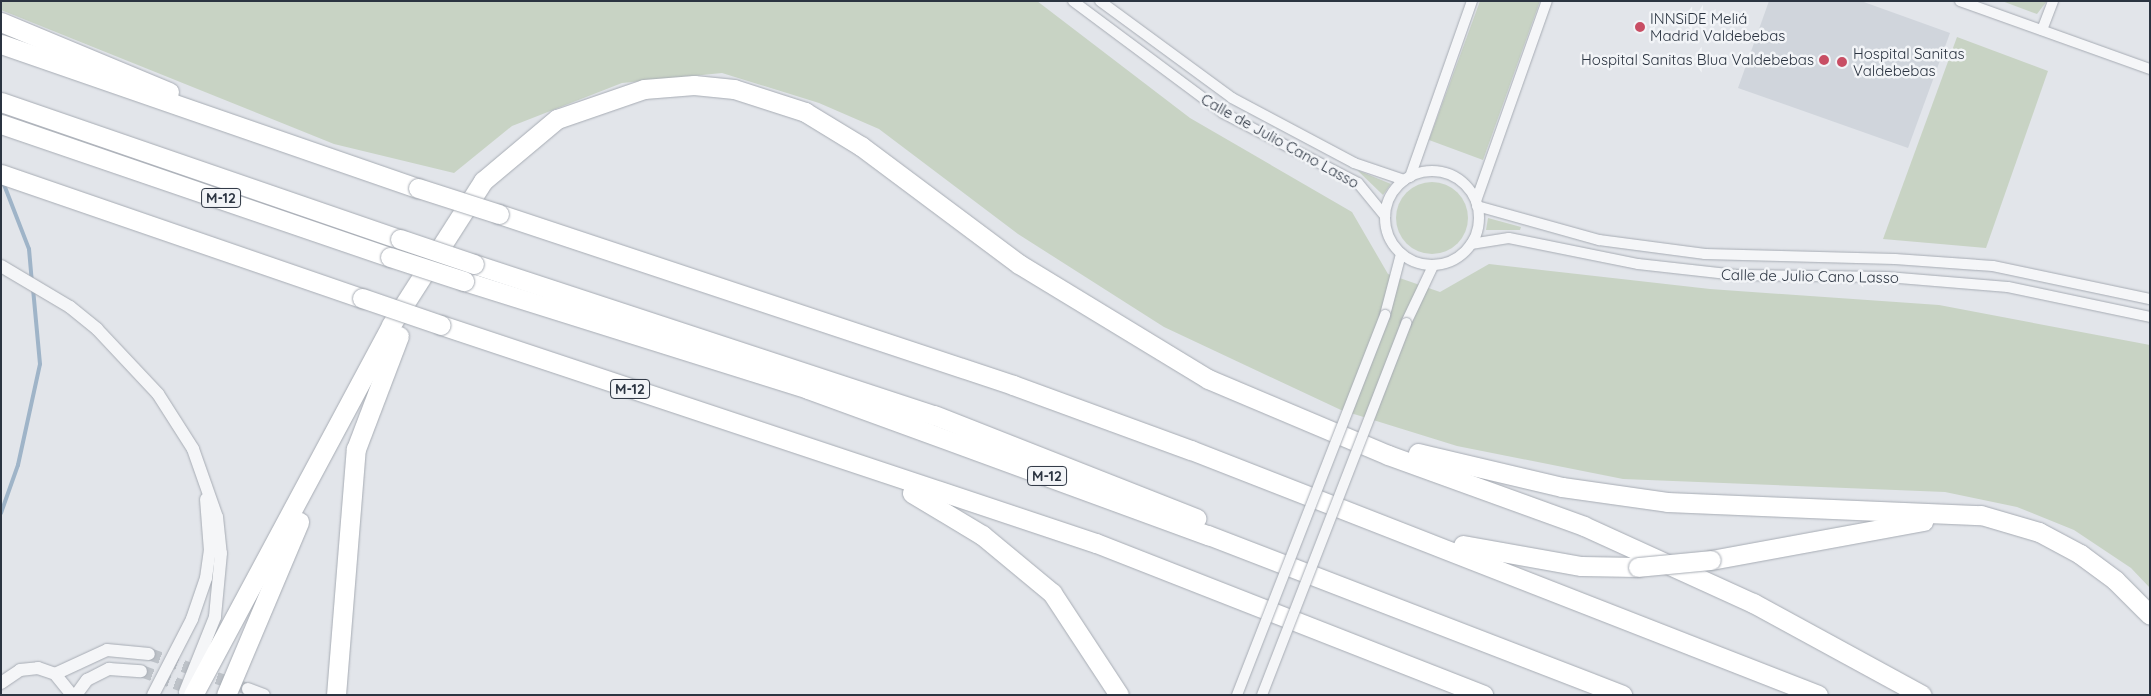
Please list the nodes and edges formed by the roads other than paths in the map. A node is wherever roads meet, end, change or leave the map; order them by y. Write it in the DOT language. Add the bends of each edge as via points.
graph roads {
  1 [pos="1073,1"];
  2 [pos="1100,1"];
  3 [pos="1472,1"];
  4 [pos="1547,1"];
  5 [pos="1960,1"];
  6 [pos="2053,1"];
  7 [pos="1982,5"];
  8 [pos="1,22"];
  9 [pos="2042,30"];
  10 [pos="1,44"];
  11 [pos="2150,69"];
  12 [pos="1,102"];
  13 [pos="1,124"];
  14 [pos="236,124"];
  15 [pos="1,174"];
  16 [pos="1407,179"];
  17 [pos="1476,203"];
  18 [pos="1385,216"];
  19 [pos="1471,244"];
  20 [pos="1401,254"];
  21 [pos="1,266"];
  22 [pos="1433,266"];
  23 [pos="415,288"];
  24 [pos="2150,298"];
  25 [pos="2150,317"];
  26 [pos="1159,350"];
  27 [pos="334,437"];
  28 [pos="818,454"];
  29 [pos="203,474"];
  30 [pos="1401,528"];
  31 [pos="2066,547"];
  32 [pos="1410,614"];
  33 [pos="2150,615"];
  34 [pos="149,654"];
  35 [pos="141,671"];
  36 [pos="55,674"];
  37 [pos="2,680"];
  38 [pos="248,689"];
  39 [pos="72,695"];
  40 [pos="76,695"];
  41 [pos="153,695"];
  42 [pos="184,695"];
  43 [pos="193,695"];
  44 [pos="226,695"];
  45 [pos="264,695"];
  46 [pos="336,695"];
  47 [pos="1119,695"];
  48 [pos="1237,695"];
  49 [pos="1262,695"];
  50 [pos="1483,695"];
  51 [pos="1622,695"];
  52 [pos="1818,695"];
  53 [pos="1922,695"];
  1 -- 18 [label="street, Calle de Julio Cano Lasso" via="1223,113 1358,183"];
  2 -- 16 [label="street, Calle de Julio Cano Lasso" via="1232,98 1354,163"];
  3 -- 16 [label="street"];
  4 -- 17 [label="street"];
  5 -- 7 [label="street"];
  6 -- 9 [label="street"];
  7 -- 9 [label="street"];
  8 -- 14 [label="highway"];
  9 -- 11 [label="street"];
  10 -- 14 [label="highway"];
  12 -- 32 [label="highway, bridge" via="474,264 987,434 1386,592"];
  13 -- 32 [label="highway, M-12, bridge" via="390,257 808,389"];
  14 -- 30 [label="highway, bridge" via="418,188 1013,385"];
  15 -- 28 [label="highway, M-12, bridge"];
  16 -- 17 [label="street" via="1440,172 1461,182"];
  16 -- 18 [label="street" via="1394,190"];
  17 -- 19 [label="street" via="1479,219"];
  17 -- 24 [label="street, Calle de Julio Cano Lasso" via="1599,240 1705,254 1895,259 1993,266"];
  18 -- 20 [label="street" via="1386,231"];
  19 -- 22 [label="street" via="1460,256"];
  19 -- 25 [label="street, Calle de Julio Cano Lasso" via="1509,238 1638,264 1720,274 1887,277 2008,286"];
  20 -- 22 [label="street"];
  20 -- 48 [label="street, bridge" via="1385,315"];
  21 -- 29 [label="street" via="70,306 121,353 177,420"];
  22 -- 49 [label="street, bridge" via="1406,323"];
  23 -- 26 [label="highway" via="483,181 521,145 557,119 604,100 644,89 694,85 734,89 805,112 861,146 1019,264"];
  23 -- 27 [label="highway"];
  23 -- 46 [label="highway" via="356,449"];
  26 -- 31 [label="highway" via="1392,446 1512,477 1698,504 1981,515 2033,529"];
  26 -- 53 [label="highway" via="1258,402 1584,526 1687,572"];
  27 -- 43 [label="highway"];
  27 -- 44 [label="highway"];
  28 -- 47 [label="highway" via="920,496 982,535 1052,593"];
  28 -- 50 [label="highway, M-12" via="1096,543"];
  29 -- 41 [label="street" via="210,551 206,578 192,619"];
  29 -- 42 [label="street" via="217,517 220,581 215,617"];
  30 -- 31 [label="highway, bridge" via="1520,558 1638,567 1711,560 1883,525 1927,521 1979,523"];
  30 -- 52 [label="highway" via="1592,609"];
  31 -- 33 [label="highway" via="2105,571"];
  32 -- 51 [label="highway, M-12"];
  34 -- 36 [label="street" via="107,650"];
  35 -- 40 [label="street" via="109,669 87,680"];
  36 -- 37 [label="street" via="38,668 20,670"];
  36 -- 39 [label="street"];
  38 -- 45 [label="street"];
}
